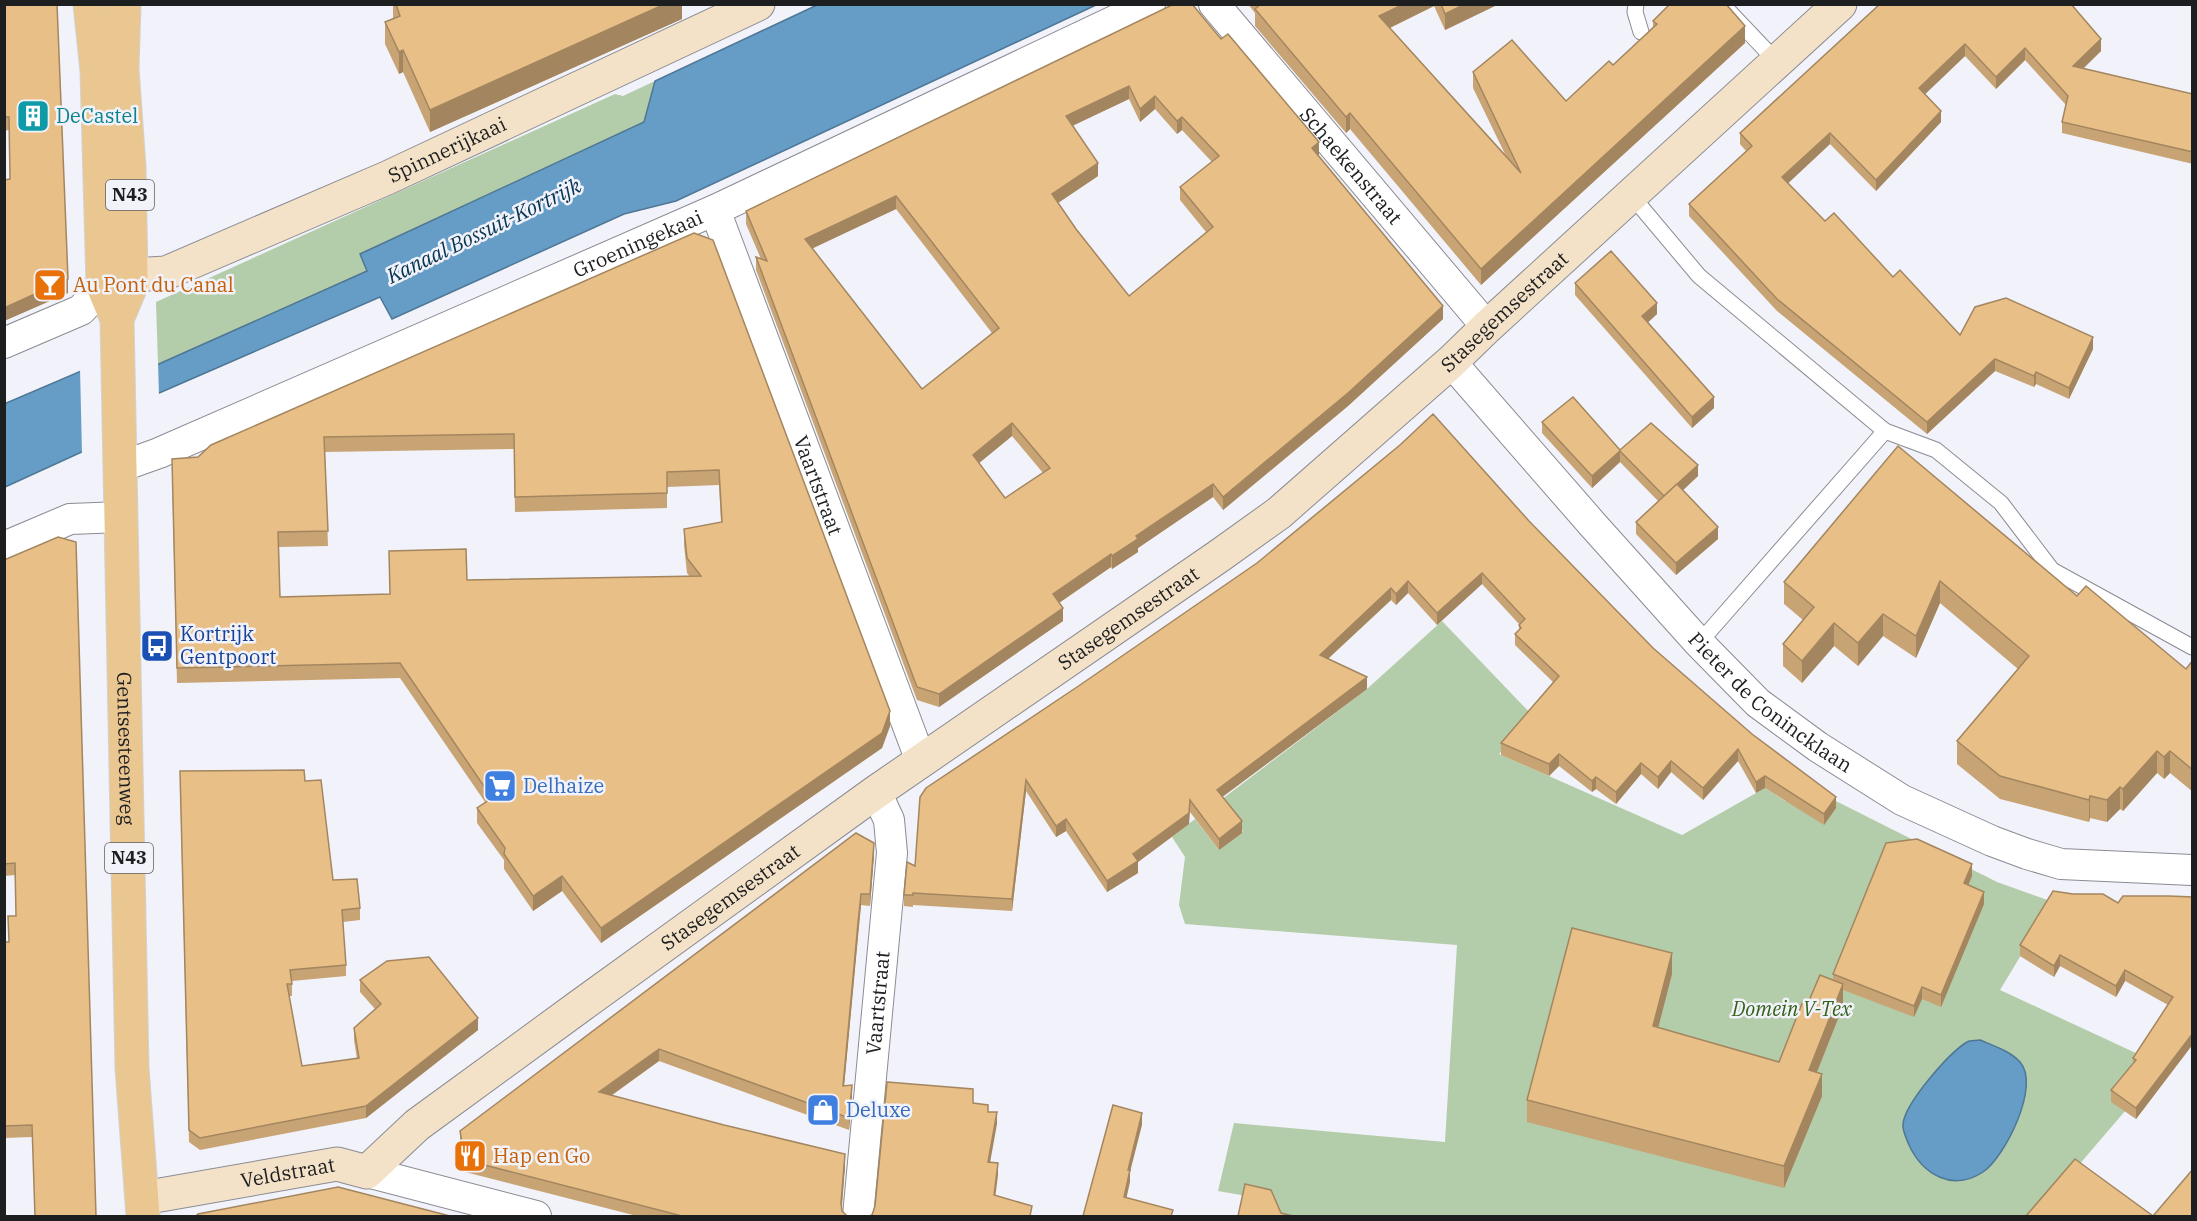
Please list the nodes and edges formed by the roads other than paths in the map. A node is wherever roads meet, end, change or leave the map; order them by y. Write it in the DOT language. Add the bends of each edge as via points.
graph roads {
  1 [pos="90,4"];
  2 [pos="124,4"];
  3 [pos="758,4"];
  4 [pos="1150,4"];
  5 [pos="1214,4"];
  6 [pos="1636,4"];
  7 [pos="1722,4"];
  8 [pos="1840,4"];
  9 [pos="1641,32"];
  10 [pos="1776,61"];
  11 [pos="1631,195"];
  12 [pos="715,210"];
  13 [pos="117,280"];
  14 [pos="1487,327"];
  15 [pos="4,343"];
  16 [pos="1451,362"];
  17 [pos="1885,431"];
  18 [pos="120,463"];
  19 [pos="121,517"];
  20 [pos="4,547"];
  21 [pos="1699,643"];
  22 [pos="2193,647"];
  23 [pos="921,761"];
  24 [pos="876,792"];
  25 [pos="2193,870"];
  26 [pos="368,1172"];
  27 [pos="143,1207"];
  28 [pos="536,1216"];
  29 [pos="858,1216"];
  1 -- 13 [label="main road, Gentsesteenweg / N43"];
  2 -- 13 [label="main road, Gentsesteenweg / N43" via="122,69 129,167"];
  3 -- 13 [label="street, Spinnerijkaai" via="387,178 176,269"];
  4 -- 12 [label="street, Groeningekaai"];
  5 -- 14 [label="street, Schaekenstraat"];
  6 -- 9 [label="lane"];
  7 -- 10 [label="lane"];
  8 -- 10 [label="street, Stasegemsestraat"];
  10 -- 11 [label="street, Stasegemsestraat"];
  11 -- 14 [label="street, Stasegemsestraat"];
  11 -- 17 [label="lane" via="1699,276"];
  12 -- 18 [label="street, Groeningekaai" via="159,453"];
  12 -- 23 [label="street, Vaartstraat"];
  13 -- 15 [label="street" via="81,310"];
  13 -- 18 [label="main road, Gentsesteenweg / N43" via="128,294 117,319"];
  14 -- 16 [label="street, Stasegemsestraat"];
  16 -- 21 [label="street, Pieter de Conincklaan"];
  16 -- 23 [label="street, Stasegemsestraat" via="1279,513"];
  17 -- 21 [label="lane"];
  17 -- 22 [label="lane" via="1936,450 2001,503 2052,570"];
  18 -- 19 [label="main road, Gentsesteenweg / N43"];
  19 -- 20 [label="street" via="70,519"];
  19 -- 27 [label="main road, Gentsesteenweg / N43" via="132,1068"];
  21 -- 25 [label="street, Pieter de Conincklaan" via="1758,703 1902,800 1992,841 2061,864"];
  23 -- 24 [label="street, Stasegemsestraat"];
  24 -- 26 [label="street, Stasegemsestraat" via="417,1125"];
  24 -- 29 [label="street, Vaartstraat" via="889,820 892,853"];
  26 -- 27 [label="street, Veldstraat" via="337,1164"];
  26 -- 28 [label="street, Veldstraat"];
}
